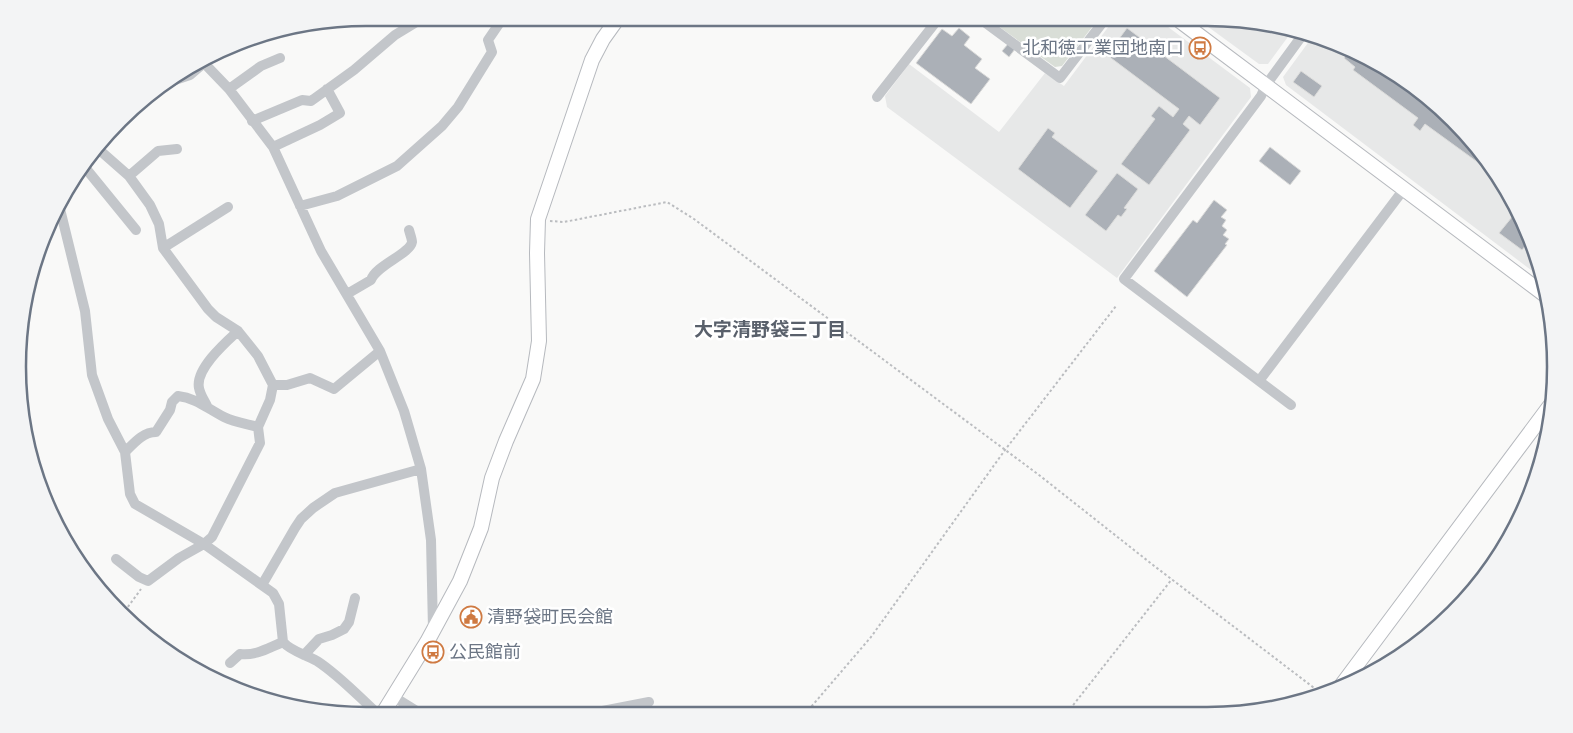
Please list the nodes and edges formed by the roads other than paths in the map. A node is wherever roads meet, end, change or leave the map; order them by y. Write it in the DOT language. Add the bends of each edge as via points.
graph roads {
  1 [pos="410,26"];
  2 [pos="498,26"];
  3 [pos="612,26"];
  4 [pos="933,26"];
  5 [pos="990,26"];
  6 [pos="1100,26"];
  7 [pos="1187,26"];
  8 [pos="1299,39"];
  9 [pos="280,58"];
  10 [pos="207,66"];
  11 [pos="1266,85"];
  12 [pos="229,89"];
  13 [pos="327,89"];
  14 [pos="877,97"];
  15 [pos="252,121"];
  16 [pos="273,147"];
  17 [pos="177,149"];
  18 [pos="102,153"];
  19 [pos="89,171"];
  20 [pos="129,176"];
  21 [pos="1404,189"];
  22 [pos="300,206"];
  23 [pos="228,207"];
  24 [pos="61,216"];
  25 [pos="136,230"];
  26 [pos="409,230"];
  27 [pos="164,248"];
  28 [pos="1538,289"];
  29 [pos="347,294"];
  30 [pos="238,331"];
  31 [pos="380,351"];
  32 [pos="1258,380"];
  33 [pos="272,385"];
  34 [pos="1291,405"];
  35 [pos="207,406"];
  36 [pos="1543,415"];
  37 [pos="258,427"];
  38 [pos="125,452"];
  39 [pos="421,469"];
  40 [pos="204,544"];
  41 [pos="116,559"];
  42 [pos="262,585"];
  43 [pos="355,598"];
  44 [pos="434,630"];
  45 [pos="283,642"];
  46 [pos="304,655"];
  47 [pos="230,663"];
  48 [pos="1349,676"];
  49 [pos="394,698"];
  50 [pos="649,702"];
  51 [pos="371,707"];
  52 [pos="388,707"];
  53 [pos="409,707"];
  54 [pos="623,707"];
  1 -- 13 [label="street"];
  2 -- 22 [label="street" via="488,40 492,52 458,107 442,126 397,166 337,196"];
  3 -- 44 [label="street" via="592,60 538,219 539,341 533,379 492,478 481,528 460,581"];
  4 -- 14 [label="street"];
  5 -- 6 [label="street" via="1060,78"];
  7 -- 11 [label="street"];
  8 -- 11 [label="street"];
  9 -- 12 [label="street" via="261,66"];
  10 -- 12 [label="street"];
  11 -- 21 [label="street"];
  11 -- 32 [label="street" via="1124,279"];
  12 -- 15 [label="street"];
  13 -- 15 [label="street" via="311,101 302,100"];
  13 -- 16 [label="street" via="340,113"];
  15 -- 16 [label="street"];
  16 -- 22 [label="street"];
  17 -- 20 [label="street" via="158,152"];
  18 -- 20 [label="street"];
  19 -- 25 [label="street"];
  20 -- 27 [label="street" via="160,224"];
  21 -- 28 [label="street"];
  21 -- 32 [label="street"];
  22 -- 29 [label="street" via="321,251"];
  23 -- 27 [label="street"];
  24 -- 38 [label="street" via="84,311 92,375 108,419"];
  26 -- 29 [label="street" via="412,241 409,249 372,275 371,280"];
  27 -- 30 [label="street" via="208,309"];
  29 -- 31 [label="street"];
  30 -- 33 [label="street" via="258,356"];
  30 -- 35 [label="street" via="210,358 200,377 198,387"];
  31 -- 33 [label="street" via="334,389 310,378"];
  31 -- 39 [label="street" via="404,411"];
  32 -- 34 [label="street"];
  33 -- 37 [label="street" via="270,400"];
  35 -- 37 [label="street" via="225,418"];
  35 -- 38 [label="street" via="178,396 156,432 149,432 138,439"];
  36 -- 48 [label="street"];
  37 -- 40 [label="street" via="260,443 212,537"];
  38 -- 40 [label="street" via="130,494 135,504"];
  39 -- 42 [label="street" via="335,493 313,508 295,528"];
  39 -- 44 [label="street" via="431,540"];
  40 -- 41 [label="street" via="148,582"];
  40 -- 42 [label="street"];
  42 -- 45 [label="street" via="273,593 279,604"];
  43 -- 46 [label="street" via="344,629 319,640"];
  44 -- 49 [label="street"];
  45 -- 46 [label="street"];
  45 -- 47 [label="street" via="257,654 240,654"];
  46 -- 51 [label="street" via="317,661"];
  49 -- 52 [label="street"];
  49 -- 53 [label="street"];
  50 -- 54 [label="street"];
}
